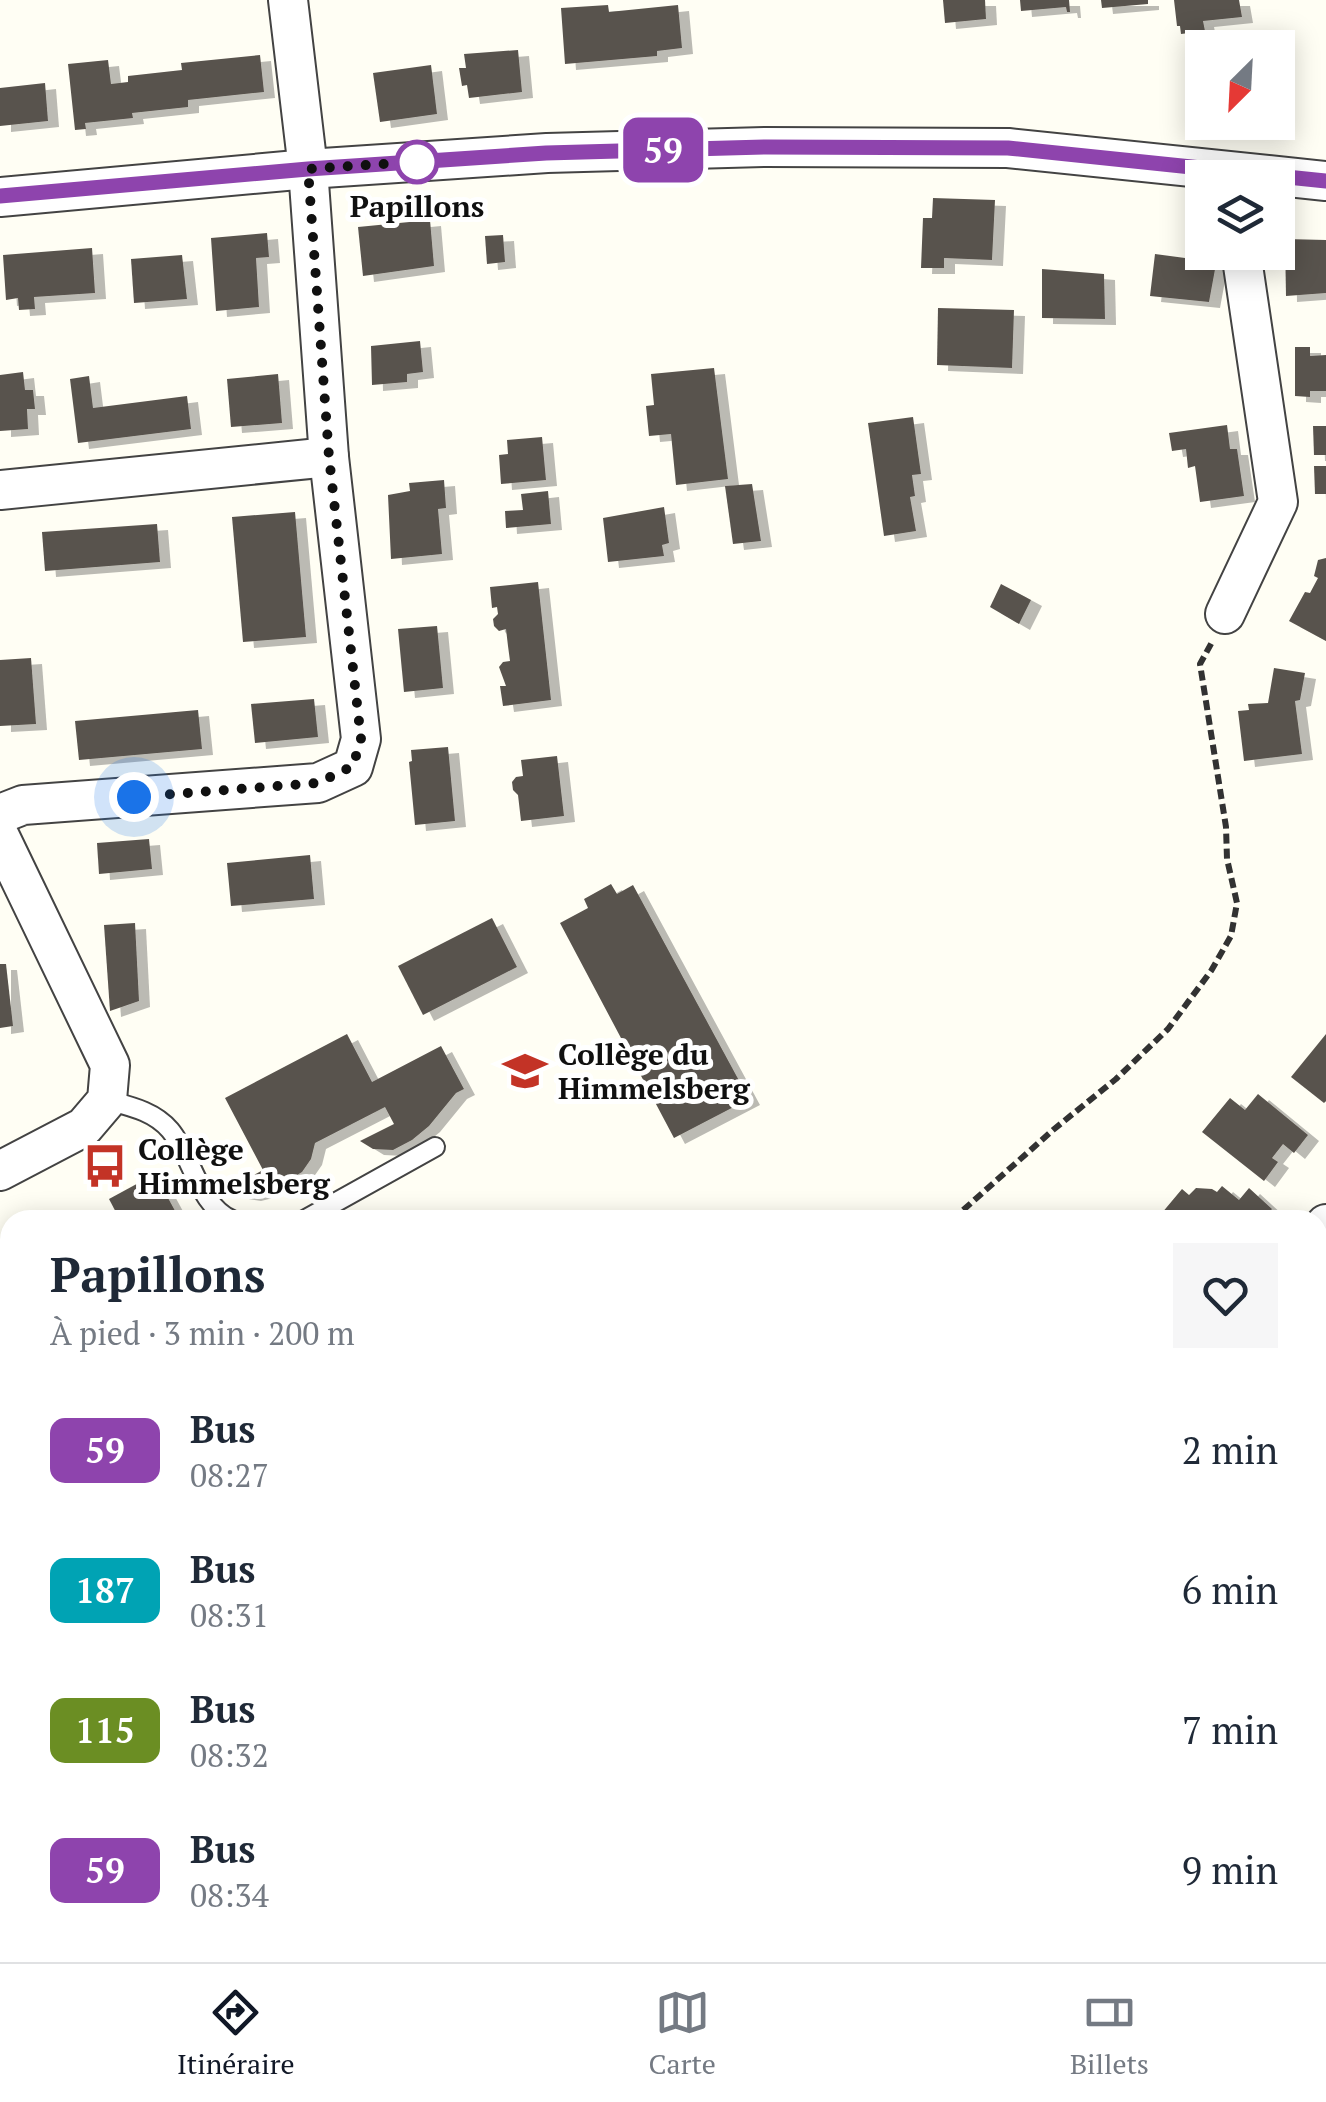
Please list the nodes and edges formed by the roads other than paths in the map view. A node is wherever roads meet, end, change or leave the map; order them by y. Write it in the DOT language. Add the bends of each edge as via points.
graph roads {
  1 [pos="288,0"];
  2 [pos="308,169"];
  3 [pos="1185,169"];
  4 [pos="1295,179"];
  5 [pos="1326,181"];
  6 [pos="0,196"];
  7 [pos="1244,270"];
  8 [pos="329,457"];
  9 [pos="0,490"];
  10 [pos="1225,614"];
  11 [pos="0,814"];
  12 [pos="0,837"];
  13 [pos="107,1100"];
  14 [pos="435,1147"];
  15 [pos="0,1171"];
  16 [pos="220,1210"];
  17 [pos="322,1210"];
  1 -- 2 [label="street"];
  2 -- 3 [label="street" via="766,147 1008,148"];
  2 -- 6 [label="street"];
  2 -- 8 [label="street"];
  4 -- 5 [label="street"];
  7 -- 10 [label="street" via="1278,502"];
  8 -- 9 [label="street"];
  8 -- 11 [label="street" via="361,739 353,766 318,783 24,805"];
  12 -- 13 [label="street" via="110,1065"];
  13 -- 15 [label="street" via="84,1126 54,1135"];
  13 -- 16 [label="lane" via="141,1109 170,1129"];
  14 -- 17 [label="lane"];
}
